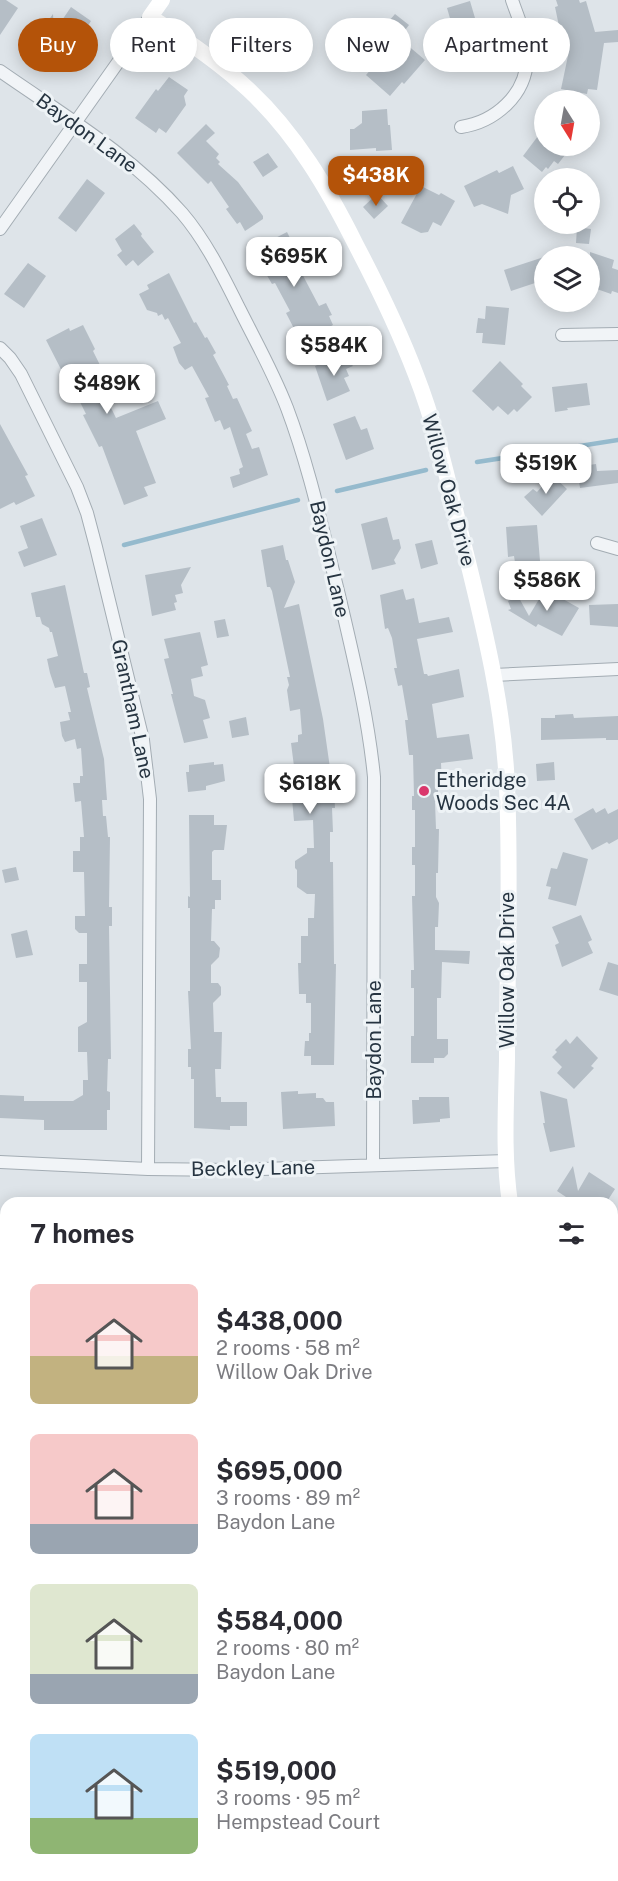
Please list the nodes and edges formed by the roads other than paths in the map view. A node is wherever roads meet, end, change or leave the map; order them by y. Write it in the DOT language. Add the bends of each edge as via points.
graph roads {
  1 [pos="162,0"];
  2 [pos="513,0"];
  3 [pos="150,17"];
  4 [pos="0,71"];
  5 [pos="75,123"];
  6 [pos="461,127"];
  7 [pos="0,229"];
  8 [pos="618,334"];
  9 [pos="562,335"];
  10 [pos="0,348"];
  11 [pos="597,543"];
  12 [pos="618,549"];
  13 [pos="618,669"];
  14 [pos="493,675"];
  15 [pos="507,1161"];
  16 [pos="0,1162"];
  17 [pos="373,1165"];
  18 [pos="148,1168"];
  19 [pos="510,1197"];
  1 -- 3 [label="street"];
  2 -- 6 [label="street" via="528,59 521,86 496,114"];
  3 -- 5 [label="street"];
  3 -- 14 [label="street, Willow Oak Drive" via="186,39 251,92 298,146 334,201 405,345 430,414"];
  4 -- 5 [label="street, Baydon Lane"];
  5 -- 7 [label="street"];
  5 -- 17 [label="street, Baydon Lane" via="144,175 200,237 235,299 286,406 311,480 359,683 374,777"];
  8 -- 9 [label="street"];
  10 -- 18 [label="street, Grantham Lane" via="21,374 77,487 96,547 142,740 150,809"];
  11 -- 12 [label="street"];
  13 -- 14 [label="street"];
  14 -- 15 [label="street, Willow Oak Drive" via="507,784"];
  15 -- 17 [label="street, Beckley Lane"];
  15 -- 19 [label="street, Willow Oak Drive"];
  16 -- 18 [label="street, Beckley Lane"];
  17 -- 18 [label="street, Beckley Lane" via="231,1170"];
}
